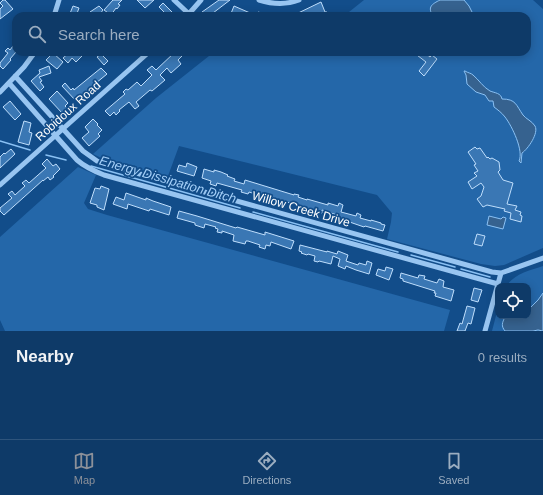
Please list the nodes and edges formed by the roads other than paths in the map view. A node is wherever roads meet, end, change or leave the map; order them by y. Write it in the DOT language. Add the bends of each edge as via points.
graph roads {
  1 [pos="60,0"];
  2 [pos="174,0"];
  3 [pos="201,0"];
  4 [pos="259,0"];
  5 [pos="299,0"];
  6 [pos="56,12"];
  7 [pos="185,12"];
  8 [pos="191,12"];
  9 [pos="31,56"];
  10 [pos="145,56"];
  11 [pos="16,76"];
  12 [pos="9,83"];
  13 [pos="0,92"];
  14 [pos="63,129"];
  15 [pos="55,135"];
  16 [pos="0,185"];
  17 [pos="543,258"];
  18 [pos="502,273"];
  19 [pos="495,283"];
  20 [pos="498,283"];
  21 [pos="495,295"];
  22 [pos="485,331"];
  1 -- 6 [label="street"];
  2 -- 7 [label="street"];
  3 -- 8 [label="street"];
  4 -- 5 [label="street" via="284,3"];
  9 -- 11 [label="street"];
  10 -- 14 [label="street, Robidoux Road"];
  11 -- 12 [label="street"];
  11 -- 14 [label="street, Willow Creek Drive"];
  12 -- 13 [label="street"];
  12 -- 15 [label="street, Willow Creek Drive"];
  14 -- 15 [label="street, Robidoux Road"];
  14 -- 18 [label="street, Willow Creek Drive" via="97,162"];
  15 -- 16 [label="street, Robidoux Road"];
  15 -- 19 [label="street, Willow Creek Drive" via="82,164 95,172"];
  17 -- 18 [label="street"];
  18 -- 20 [label="street"];
  21 -- 22 [label="street"];
}
